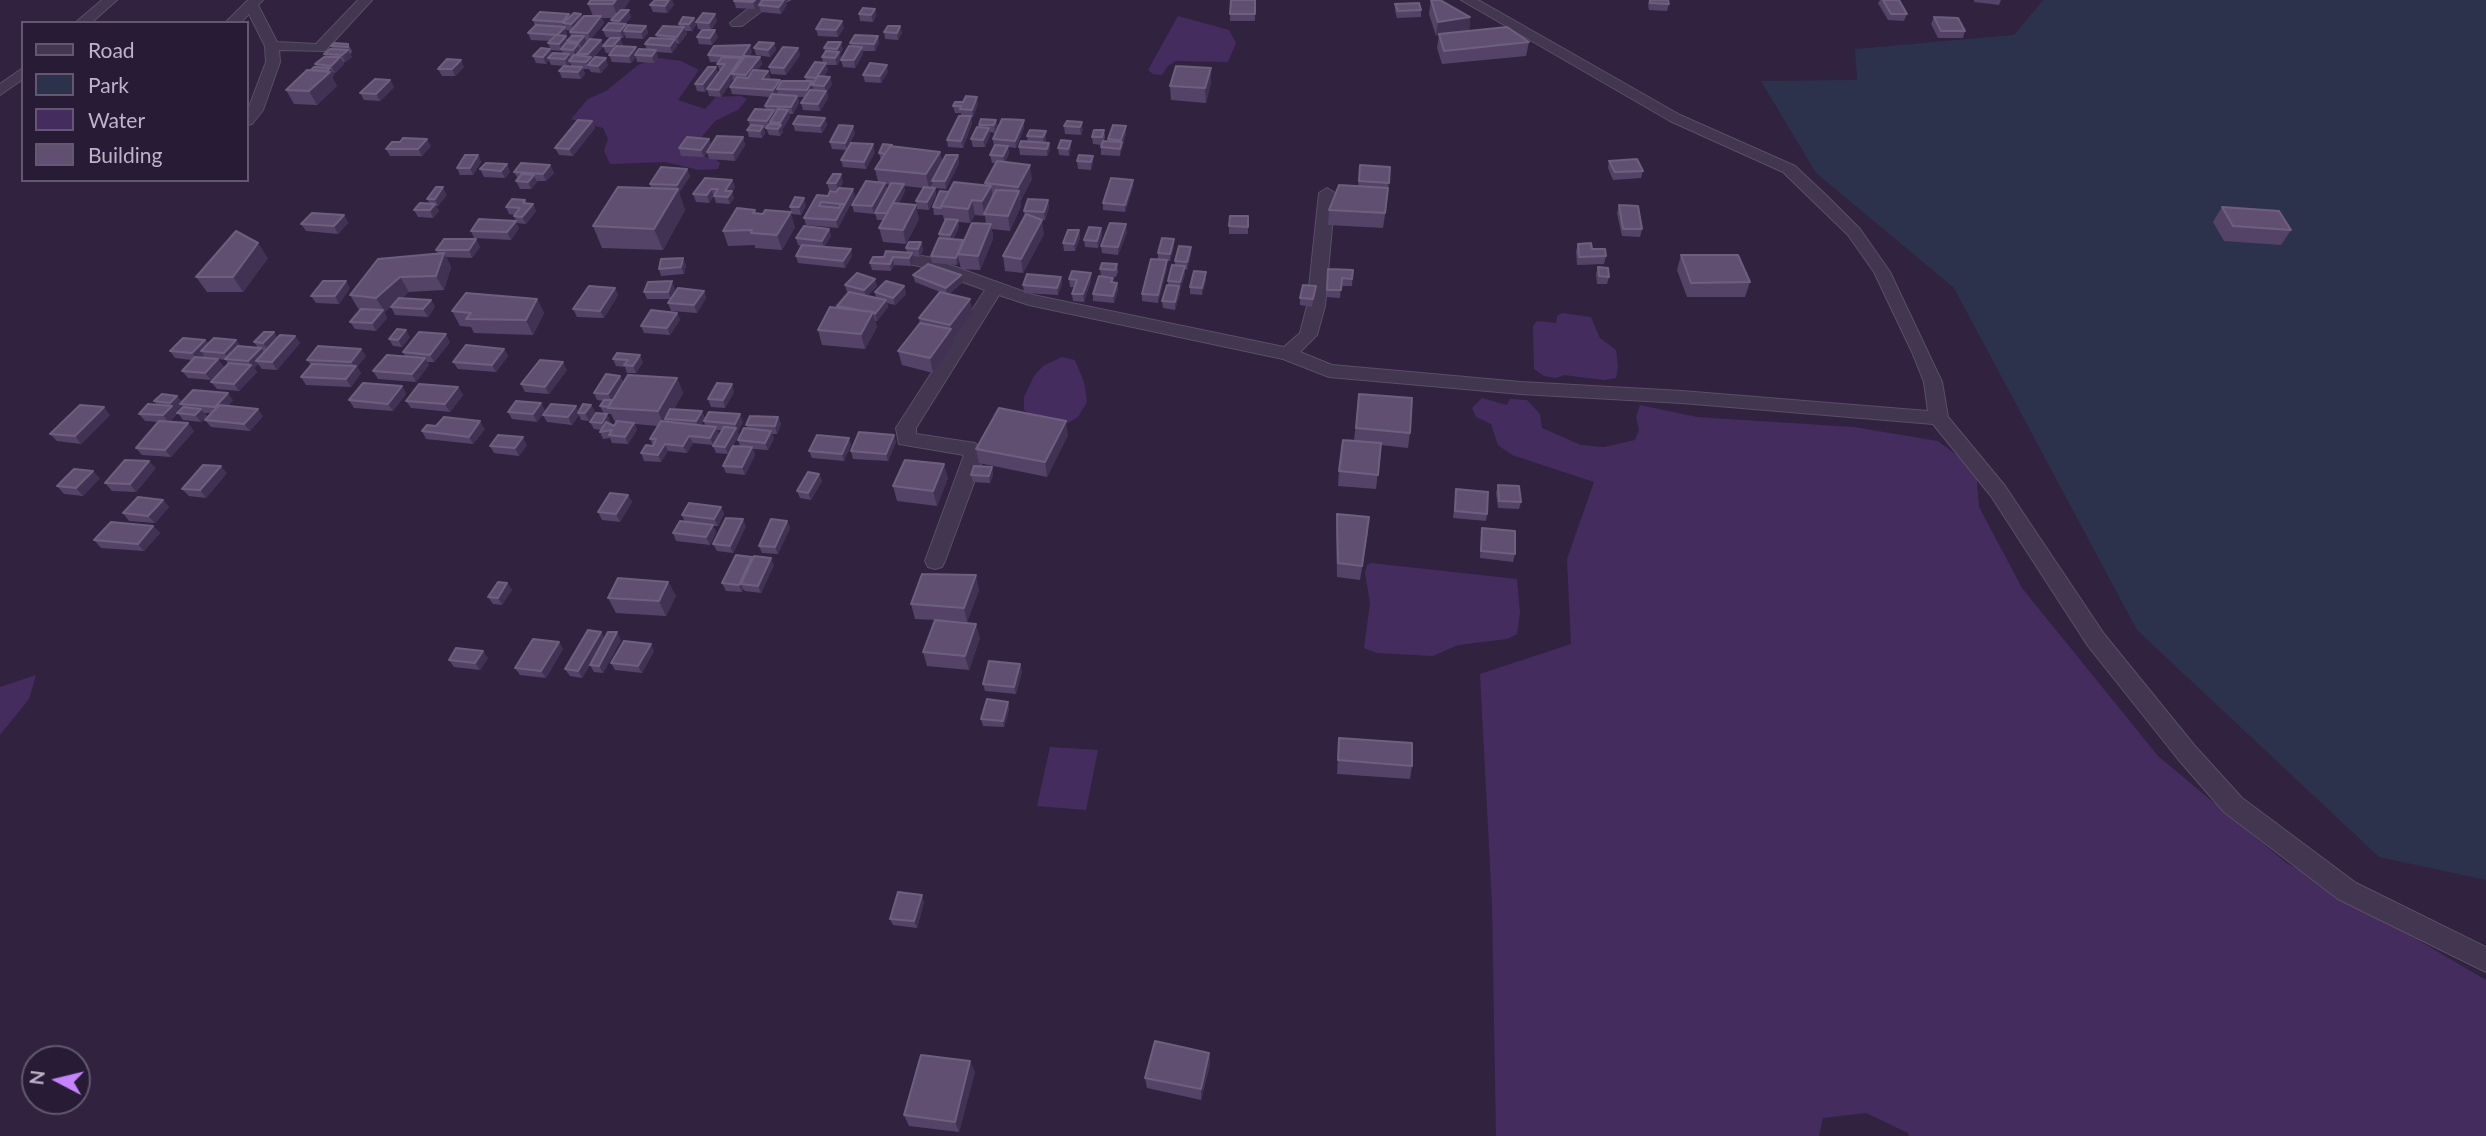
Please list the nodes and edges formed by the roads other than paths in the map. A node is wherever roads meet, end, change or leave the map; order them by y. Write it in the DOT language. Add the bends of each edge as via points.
graph roads {
  1 [pos="110,0"];
  2 [pos="365,0"];
  3 [pos="783,0"];
  4 [pos="1468,0"];
  5 [pos="253,3"];
  6 [pos="84,21"];
  7 [pos="234,21"];
  8 [pos="737,23"];
  9 [pos="272,46"];
  10 [pos="21,74"];
  11 [pos="0,91"];
  12 [pos="248,120"];
  13 [pos="1327,193"];
  14 [pos="895,257"];
  15 [pos="994,289"];
  16 [pos="1288,354"];
  17 [pos="1939,418"];
  18 [pos="935,561"];
  19 [pos="2486,960"];
  1 -- 6 [label="street"];
  2 -- 9 [label="street" via="320,48"];
  3 -- 8 [label="street" via="763,4"];
  4 -- 17 [label="street" via="1675,118 1789,169 1854,232 1882,272 1933,382"];
  5 -- 7 [label="street"];
  5 -- 9 [label="street"];
  9 -- 12 [label="street" via="273,62"];
  10 -- 11 [label="street"];
  13 -- 16 [label="street" via="1316,306 1308,335"];
  14 -- 15 [label="street" via="922,261"];
  15 -- 16 [label="street"];
  15 -- 18 [label="street" via="905,428 906,439 968,448 975,453"];
  16 -- 17 [label="street" via="1329,371 1407,379"];
  17 -- 19 [label="street" via="1998,491 2096,640 2233,805 2347,891"];
}
